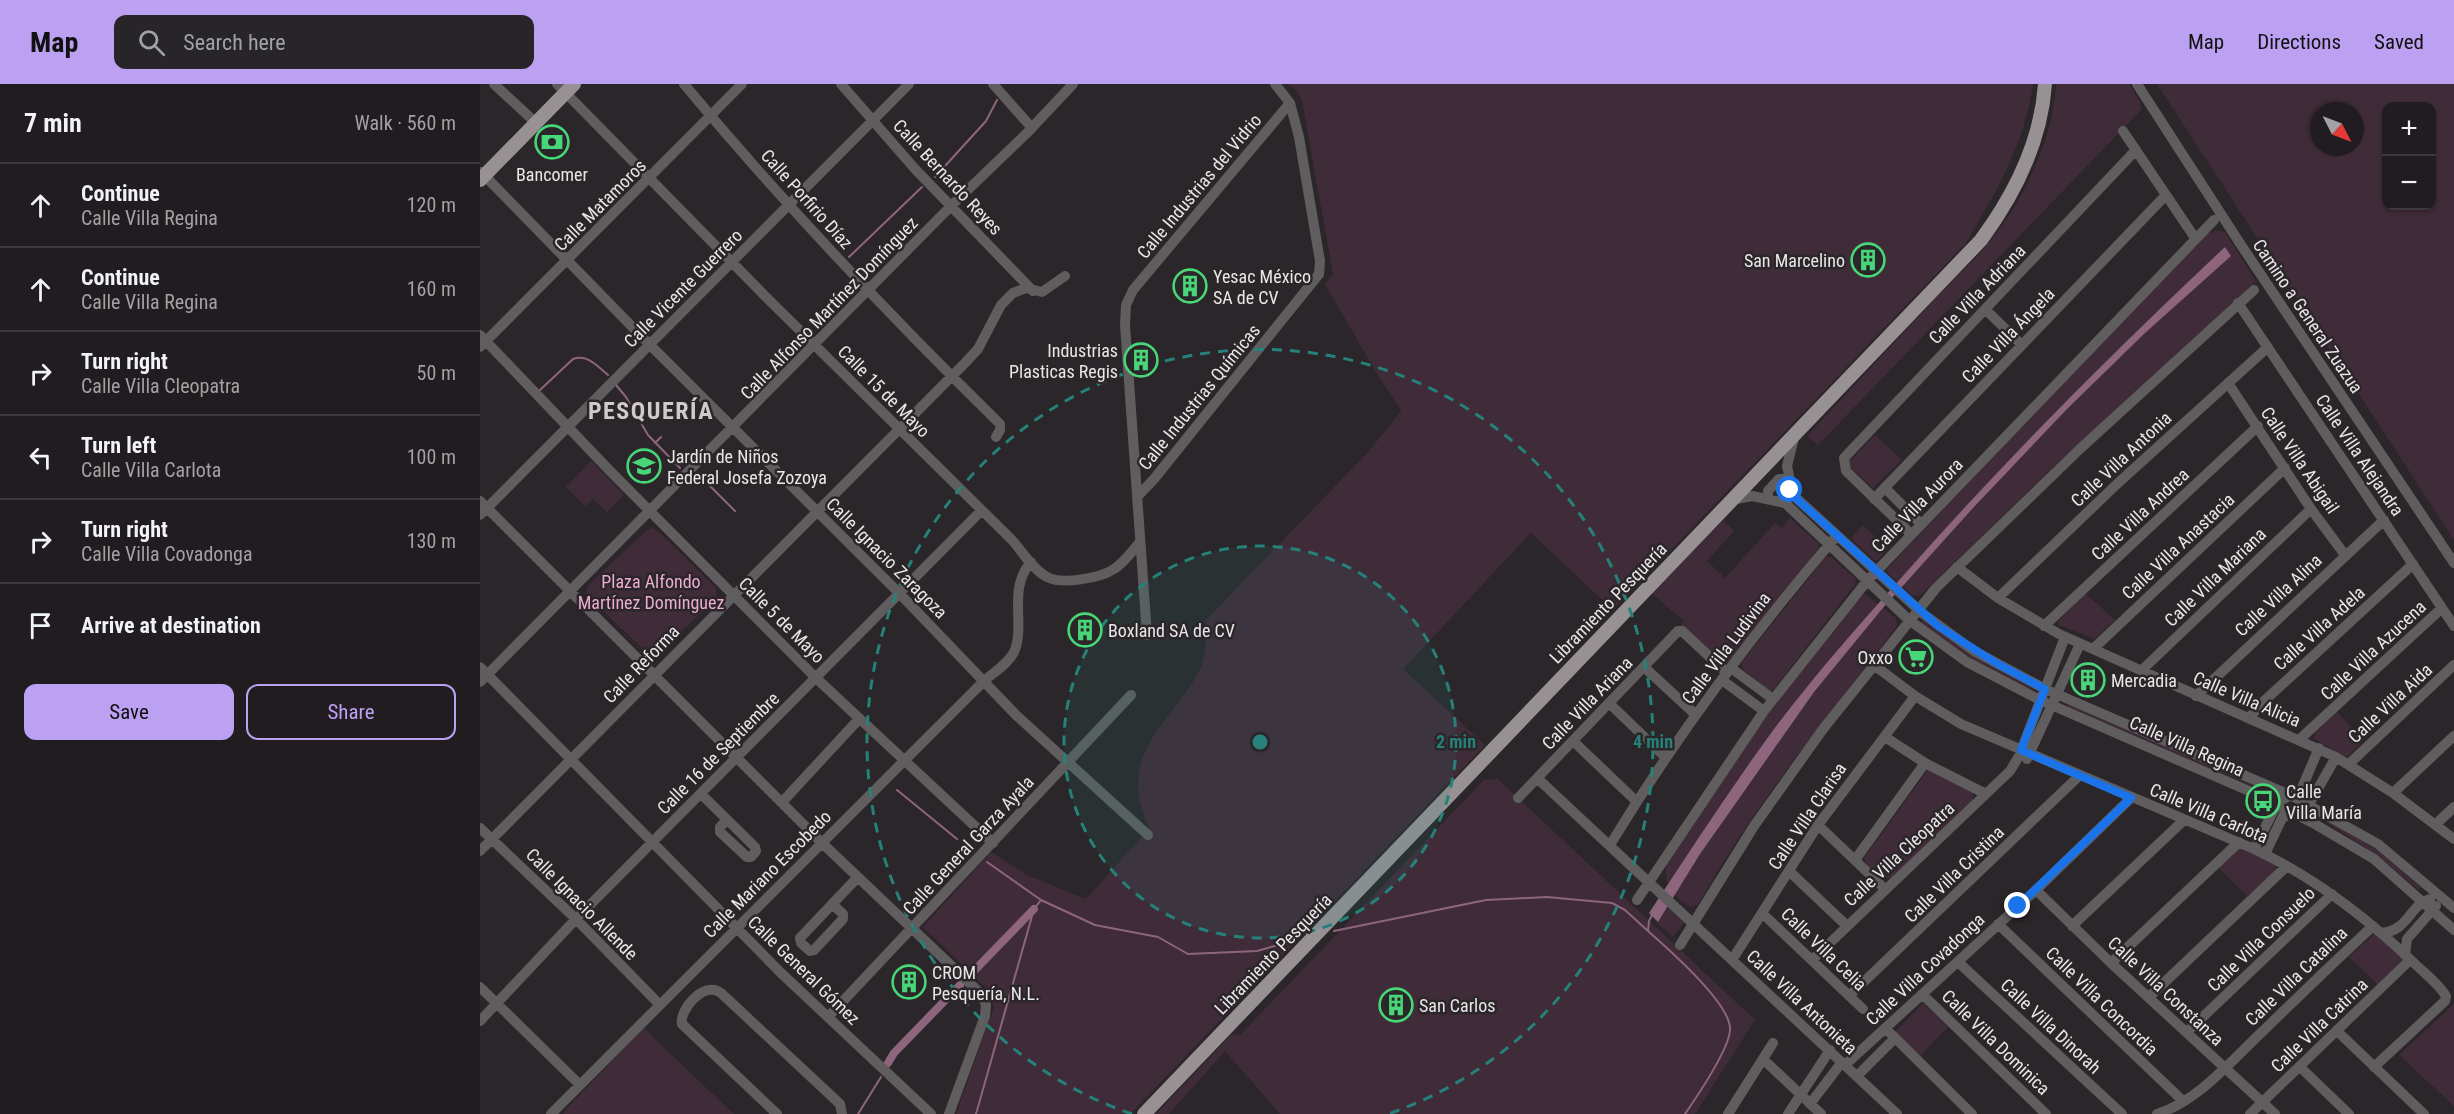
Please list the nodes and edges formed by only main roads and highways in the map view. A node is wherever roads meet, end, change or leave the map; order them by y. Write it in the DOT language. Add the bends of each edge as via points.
graph roads {
  1 [pos="2045,84"];
  2 [pos="566,87"];
  3 [pos="482,176"];
  4 [pos="1144,1114"];
  1 -- 4 [label="main road, Libramiento Pesquería" via="2031,151 1981,240"];
  2 -- 3 [label="main road"];
}
